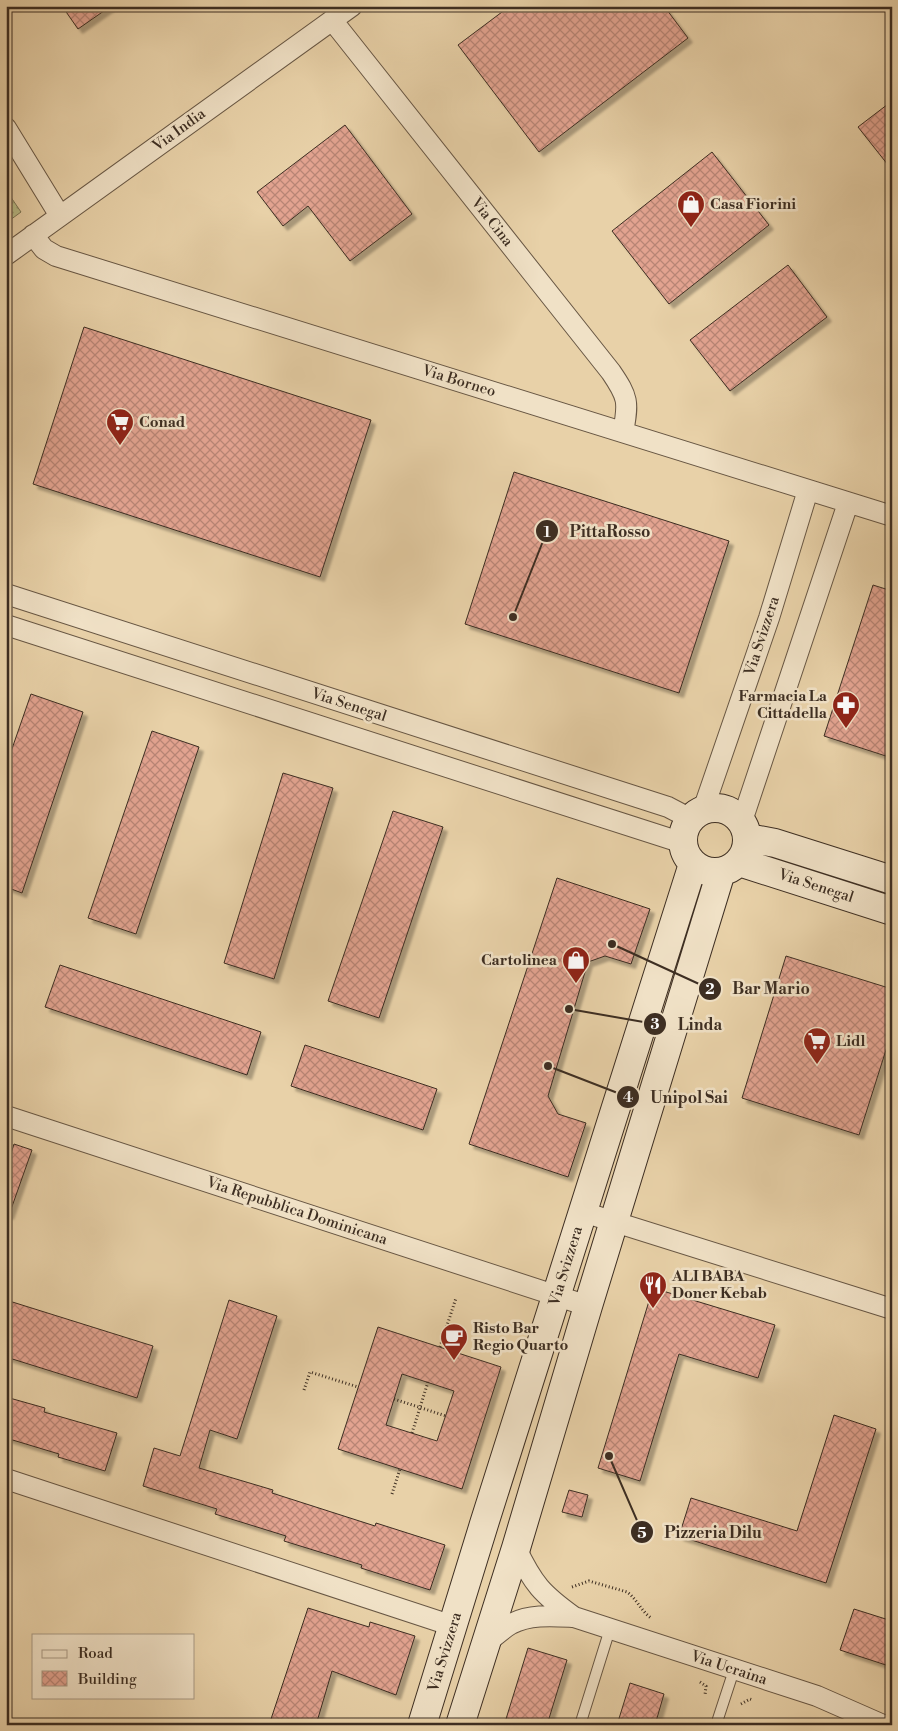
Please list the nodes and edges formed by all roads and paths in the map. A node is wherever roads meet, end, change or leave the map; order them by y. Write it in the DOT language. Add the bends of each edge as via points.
graph roads {
  1 [pos="352,6"];
  2 [pos="332,20"];
  3 [pos="6,128"];
  4 [pos="60,216"];
  5 [pos="32,236"];
  6 [pos="6,255"];
  7 [pos="623,432"];
  8 [pos="808,490"];
  9 [pos="848,503"];
  10 [pos="892,516"];
  11 [pos="6,594"];
  12 [pos="6,626"];
  13 [pos="693,834"];
  14 [pos="738,848"];
  15 [pos="892,880"];
  16 [pos="892,910"];
  17 [pos="666,1000"];
  18 [pos="632,1109"];
  19 [pos="6,1116"];
  20 [pos="583,1212"];
  21 [pos="615,1221"];
  22 [pos="556,1296"];
  23 [pos="456,1298"];
  24 [pos="588,1306"];
  25 [pos="892,1309"];
  26 [pos="440,1347"];
  27 [pos="428,1382"];
  28 [pos="358,1387"];
  29 [pos="304,1390"];
  30 [pos="394,1399"];
  31 [pos="420,1407"];
  32 [pos="446,1416"];
  33 [pos="412,1433"];
  34 [pos="400,1469"];
  35 [pos="6,1478"];
  36 [pos="392,1494"];
  37 [pos="516,1548"];
  38 [pos="566,1587"];
  39 [pos="574,1617"];
  40 [pos="656,1620"];
  41 [pos="453,1626"];
  42 [pos="610,1629"];
  43 [pos="485,1644"];
  44 [pos="734,1670"];
  45 [pos="422,1725"];
  46 [pos="460,1725"];
  47 [pos="580,1725"];
  48 [pos="716,1725"];
  49 [pos="882,1725"];
  1 -- 2 [label="street, Via India"];
  2 -- 4 [label="street, Via India"];
  2 -- 7 [label="street, Via Cina" via="621,386 627,399"];
  3 -- 4 [label="street"];
  4 -- 5 [label="street, Via India"];
  5 -- 6 [label="street, Via India"];
  5 -- 7 [label="street, Via Borneo" via="56,256"];
  7 -- 8 [label="street, Via Borneo"];
  8 -- 9 [label="street, Via Borneo"];
  8 -- 13 [label="street, Via Svizzera" via="769,618"];
  9 -- 10 [label="street, Via Borneo"];
  9 -- 14 [label="street, Via Svizzera"];
  11 -- 13 [label="street, Via Senegal" via="668,807"];
  12 -- 13 [label="street, Via Senegal"];
  13 -- 14 [label="main road" via="706,871"];
  13 -- 14 [label="main road" via="714,807 725,809 734,813"];
  13 -- 17 [label="main road, Via Svizzera"];
  14 -- 15 [label="main road, Via Senegal" via="775,843"];
  14 -- 16 [label="main road, Via Senegal"];
  14 -- 17 [label="main road, Via Svizzera"];
  17 -- 18 [label="main road, Via Svizzera"];
  18 -- 20 [label="main road, Via Svizzera"];
  18 -- 21 [label="main road, Via Svizzera"];
  19 -- 22 [label="street, Via Repubblica Dominicana"];
  20 -- 21 [label="street"];
  20 -- 22 [label="main road, Via Svizzera"];
  21 -- 24 [label="main road, Via Svizzera"];
  21 -- 25 [label="street"];
  22 -- 24 [label="street, Via Repubblica Dominicana"];
  22 -- 41 [label="main road, Via Svizzera"];
  23 -- 26 [label="path"];
  24 -- 37 [label="main road, Via Svizzera"];
  27 -- 31 [label="path"];
  28 -- 29 [label="path" via="310,1372"];
  30 -- 31 [label="path"];
  31 -- 32 [label="path"];
  31 -- 33 [label="path"];
  34 -- 36 [label="path"];
  35 -- 41 [label="street"];
  37 -- 39 [label="street, Via Ucraina" via="540,1590"];
  37 -- 43 [label="main road, Via Svizzera"];
  38 -- 40 [label="path" via="590,1582 627,1592 643,1611"];
  39 -- 42 [label="street, Via Ucraina"];
  39 -- 43 [label="street, Via Ucraina" via="538,1616 523,1620 510,1624"];
  41 -- 45 [label="main road, Via Svizzera"];
  42 -- 44 [label="street, Via Ucraina"];
  42 -- 47 [label="lane"];
  43 -- 46 [label="main road, Via Svizzera"];
  44 -- 48 [label="lane"];
  44 -- 49 [label="street, Via Ucraina" via="817,1696"];
}
